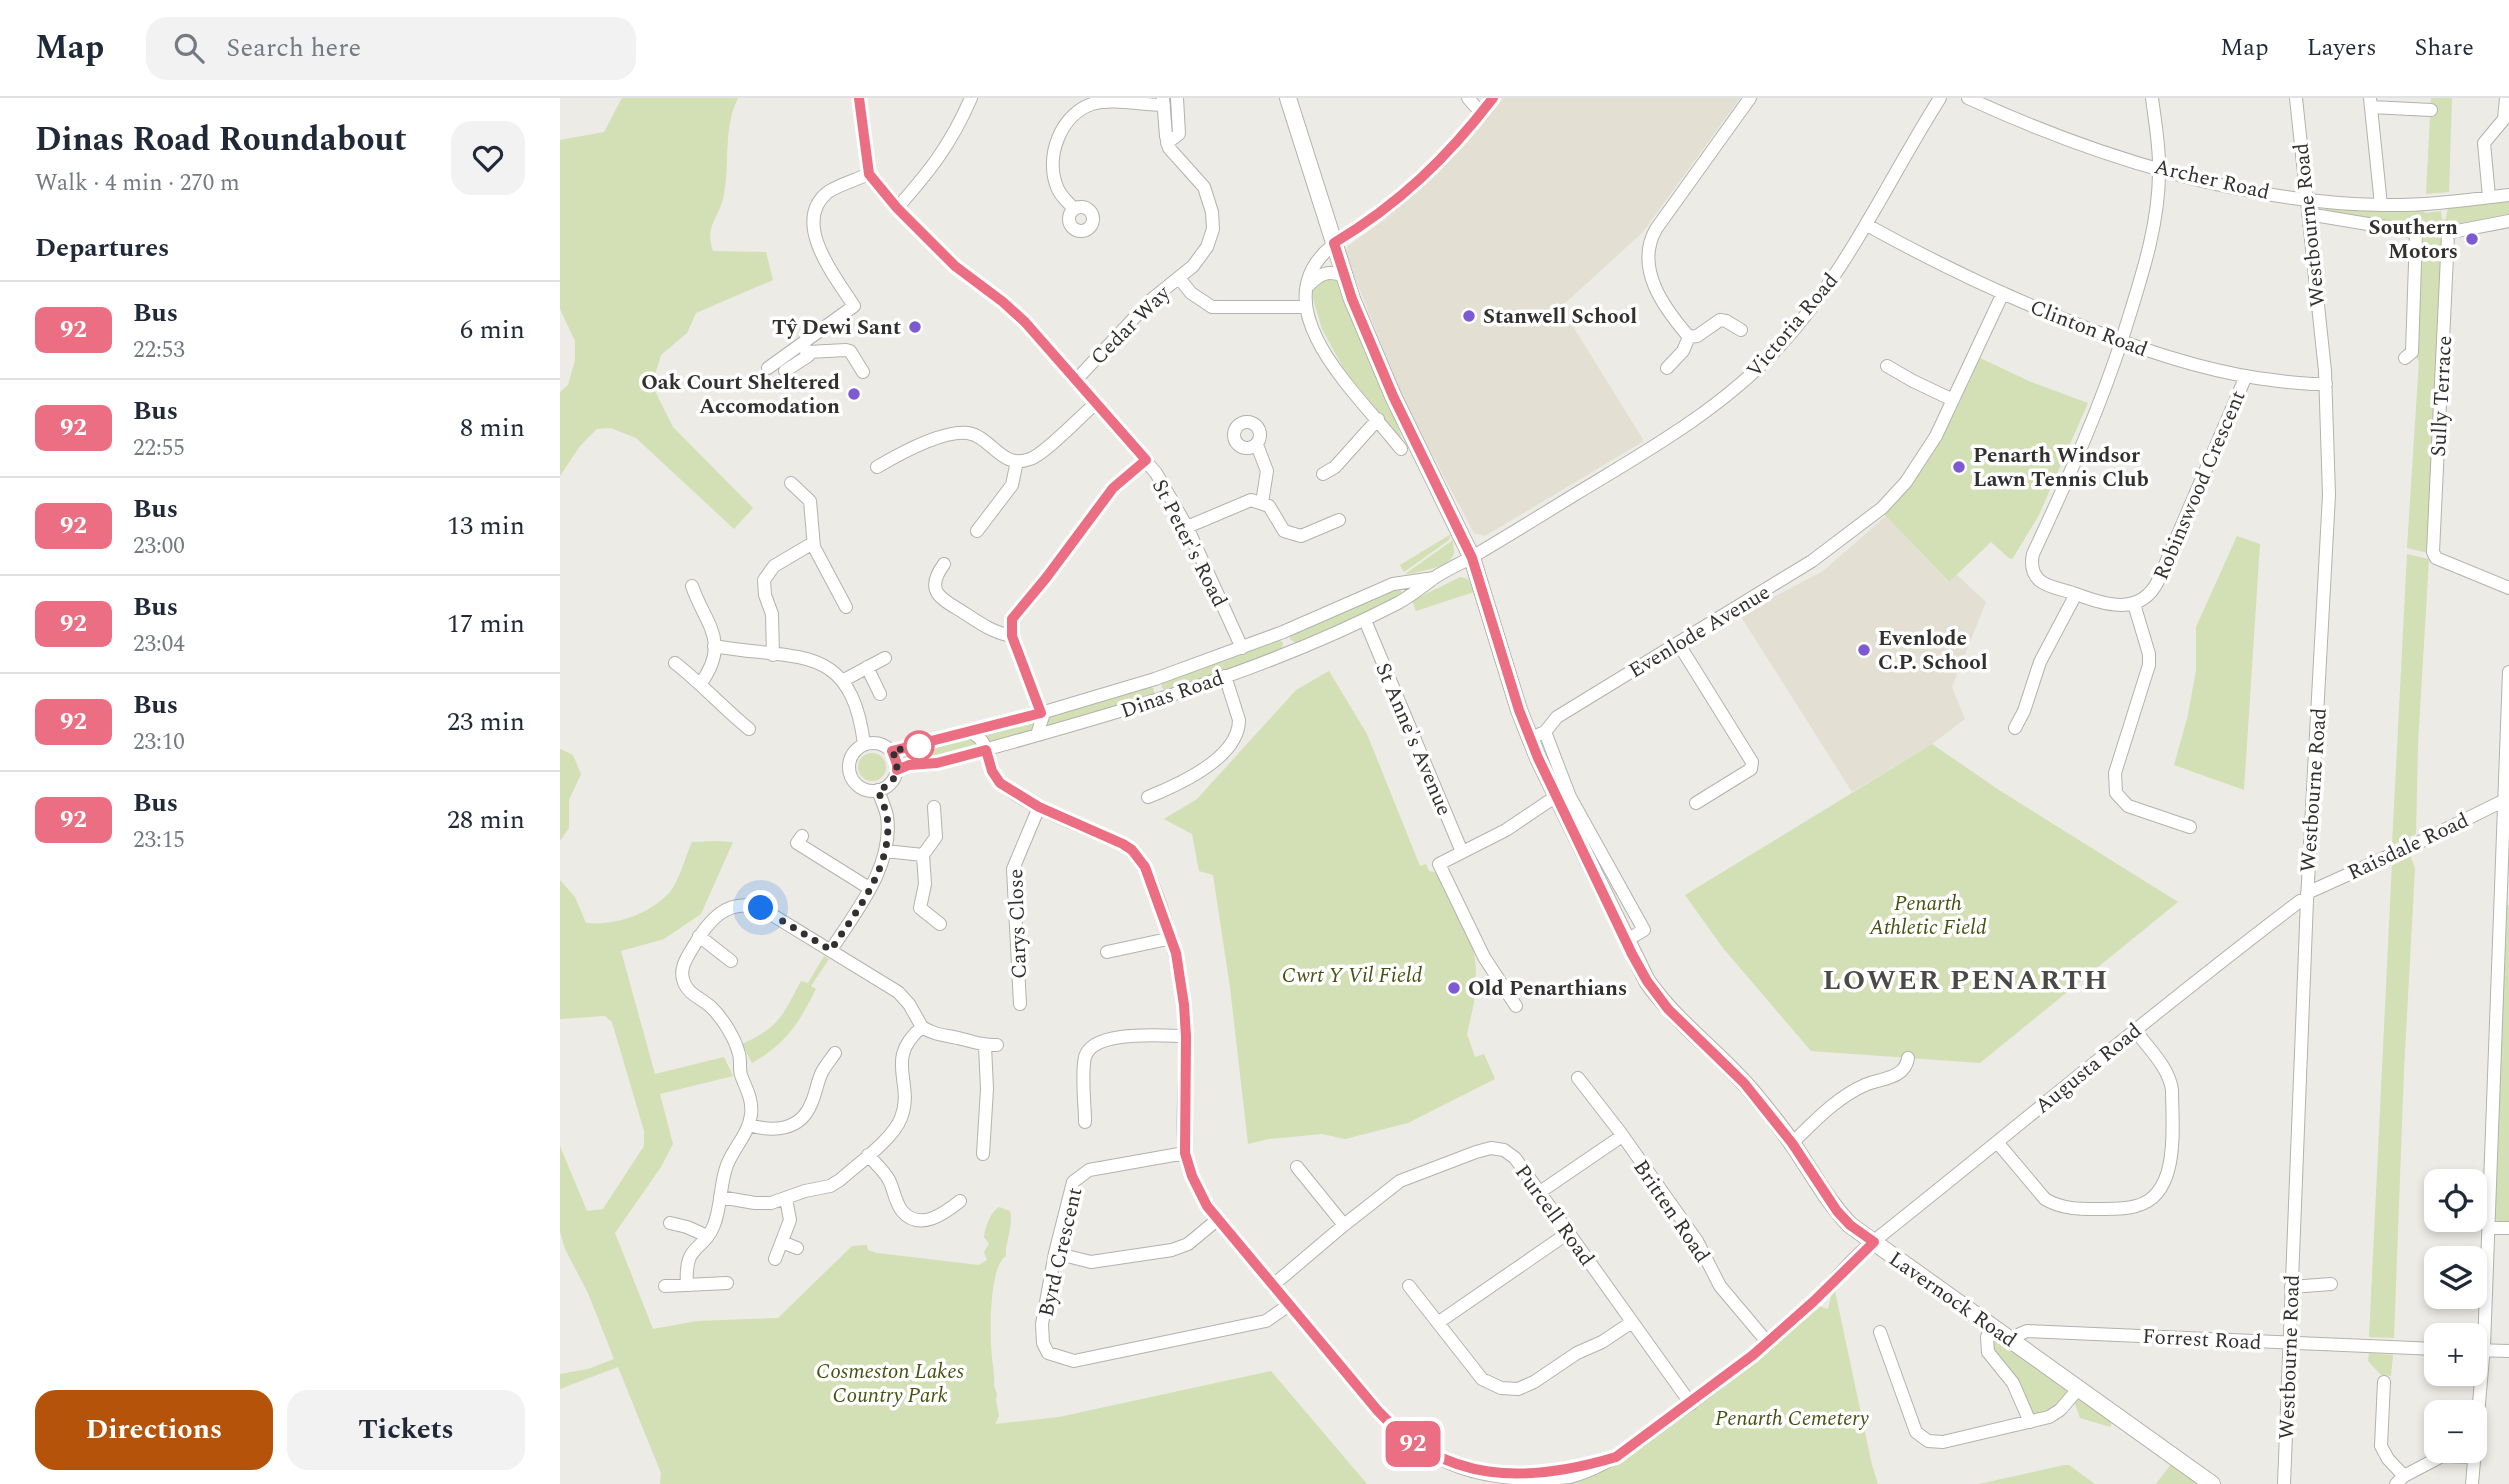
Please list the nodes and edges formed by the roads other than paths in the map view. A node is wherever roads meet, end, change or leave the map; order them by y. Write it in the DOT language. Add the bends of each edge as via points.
graph roads {
  1 [pos="859,98"];
  2 [pos="971,98"];
  3 [pos="1177,98"];
  4 [pos="1288,98"];
  5 [pos="1493,98"];
  6 [pos="1749,98"];
  7 [pos="1940,98"];
  8 [pos="1968,98"];
  9 [pos="2152,98"];
  10 [pos="2296,98"];
  11 [pos="2506,98"];
  12 [pos="1163,102"];
  13 [pos="2371,102"];
  14 [pos="2431,110"];
  15 [pos="1167,143"];
  16 [pos="2159,168"];
  17 [pos="869,174"];
  18 [pos="2509,195"];
  19 [pos="2489,197"];
  20 [pos="2307,199"];
  21 [pos="2381,205"];
  22 [pos="897,208"];
  23 [pos="1074,209"];
  24 [pos="2308,215"];
  25 [pos="2509,221"];
  26 [pos="1867,225"];
  27 [pos="1334,243"];
  28 [pos="1344,276"];
  29 [pos="1179,278"];
  30 [pos="1305,289"];
  31 [pos="2003,293"];
  32 [pos="1306,307"];
  33 [pos="1741,330"];
  34 [pos="1689,337"];
  35 [pos="2122,342"];
  36 [pos="805,347"];
  37 [pos="2405,358"];
  38 [pos="1887,366"];
  39 [pos="768,368"];
  40 [pos="1667,368"];
  41 [pos="785,371"];
  42 [pos="863,372"];
  43 [pos="2246,376"];
  44 [pos="1076,380"];
  45 [pos="2326,384"];
  46 [pos="1953,400"];
  47 [pos="1096,402"];
  48 [pos="1378,419"];
  49 [pos="1256,445"];
  50 [pos="1401,449"];
  51 [pos="1146,460"];
  52 [pos="1017,461"];
  53 [pos="877,467"];
  54 [pos="1323,474"];
  55 [pos="791,483"];
  56 [pos="1262,503"];
  57 [pos="1339,520"];
  58 [pos="1187,527"];
  59 [pos="977,531"];
  60 [pos="813,543"];
  61 [pos="1472,558"];
  62 [pos="944,564"];
  63 [pos="1433,578"];
  64 [pos="1402,581"];
  65 [pos="692,586"];
  66 [pos="2509,588"];
  67 [pos="2076,594"];
  68 [pos="1410,596"];
  69 [pos="2134,604"];
  70 [pos="846,607"];
  71 [pos="1367,625"];
  72 [pos="1283,632"];
  73 [pos="1012,636"];
  74 [pos="1678,643"];
  75 [pos="713,646"];
  76 [pos="1241,648"];
  77 [pos="1290,651"];
  78 [pos="773,655"];
  79 [pos="885,658"];
  80 [pos="675,663"];
  81 [pos="867,667"];
  82 [pos="2509,671"];
  83 [pos="1225,676"];
  84 [pos="1155,679"];
  85 [pos="842,681"];
  86 [pos="701,683"];
  87 [pos="880,694"];
  88 [pos="1162,699"];
  89 [pos="1041,713"];
  90 [pos="2015,728"];
  91 [pos="749,729"];
  92 [pos="971,732"];
  93 [pos="1037,735"];
  94 [pos="1537,735"];
  95 [pos="864,744"];
  96 [pos="986,750"];
  97 [pos="892,751"];
  98 [pos="897,770"];
  99 [pos="878,790"];
  100 [pos="1147,797"];
  101 [pos="1555,797"];
  102 [pos="2506,799"];
  103 [pos="1696,803"];
  104 [pos="934,807"];
  105 [pos="1039,807"];
  106 [pos="2190,827"];
  107 [pos="802,835"];
  108 [pos="885,851"];
  109 [pos="1462,852"];
  110 [pos="923,855"];
  111 [pos="869,888"];
  112 [pos="2307,897"];
  113 [pos="940,924"];
  114 [pos="699,936"];
  115 [pos="1172,938"];
  116 [pos="1625,940"];
  117 [pos="831,950"];
  118 [pos="1107,952"];
  119 [pos="731,961"];
  120 [pos="1020,1004"];
  121 [pos="1516,1006"];
  122 [pos="922,1027"];
  123 [pos="2135,1030"];
  124 [pos="1186,1036"];
  125 [pos="835,1053"];
  126 [pos="1908,1058"];
  127 [pos="1578,1077"];
  128 [pos="1085,1122"];
  129 [pos="749,1125"];
  130 [pos="1622,1136"];
  131 [pos="1997,1142"];
  132 [pos="1792,1143"];
  133 [pos="1185,1153"];
  134 [pos="983,1154"];
  135 [pos="868,1155"];
  136 [pos="1297,1167"];
  137 [pos="1540,1192"];
  138 [pos="720,1197"];
  139 [pos="786,1199"];
  140 [pos="960,1200"];
  141 [pos="1217,1220"];
  142 [pos="670,1223"];
  143 [pos="1343,1224"];
  144 [pos="2488,1228"];
  145 [pos="2509,1228"];
  146 [pos="1568,1233"];
  147 [pos="707,1236"];
  148 [pos="782,1242"];
  149 [pos="1874,1242"];
  150 [pos="797,1248"];
  151 [pos="1055,1253"];
  152 [pos="775,1259"];
  153 [pos="727,1283"];
  154 [pos="2331,1284"];
  155 [pos="687,1285"];
  156 [pos="665,1286"];
  157 [pos="1272,1286"];
  158 [pos="1409,1286"];
  159 [pos="2291,1287"];
  160 [pos="1289,1304"];
  161 [pos="1439,1322"];
  162 [pos="1632,1322"];
  163 [pos="2481,1323"];
  164 [pos="1992,1326"];
  165 [pos="1880,1332"];
  166 [pos="2014,1341"];
  167 [pos="1768,1343"];
  168 [pos="2289,1343"];
  169 [pos="2424,1349"];
  170 [pos="2487,1350"];
  171 [pos="2509,1351"];
  172 [pos="2384,1382"];
  173 [pos="2079,1388"];
  174 [pos="1690,1404"];
  175 [pos="2030,1422"];
  176 [pos="2430,1463"];
  177 [pos="2474,1463"];
  178 [pos="2400,1480"];
  179 [pos="2213,1484"];
  180 [pos="2284,1484"];
  181 [pos="2472,1484"];
  1 -- 17 [label="street"];
  2 -- 22 [label="street" via="948,147"];
  3 -- 15 [label="street" via="1179,134"];
  4 -- 27 [label="main road, Lavernock Road"];
  5 -- 27 [label="street" via="1432,170 1386,209"];
  6 -- 34 [label="street" via="1651,237 1654,290"];
  7 -- 26 [label="street, Victoria Road"];
  8 -- 16 [label="street, Archer Road" via="2055,135"];
  9 -- 16 [label="street"];
  10 -- 20 [label="street, Westbourne Road"];
  11 -- 19 [label="street" via="2504,119 2484,143"];
  12 -- 15 [label="street"];
  12 -- 23 [label="street" via="1099,103 1087,106 1068,122 1054,148 1054,176 1060,194"];
  13 -- 14 [label="street"];
  13 -- 21 [label="street"];
  15 -- 29 [label="street, Cedar Way" via="1204,187 1213,220 1207,247"];
  16 -- 20 [label="street, Archer Road"];
  16 -- 35 [label="street" via="2149,248"];
  17 -- 22 [label="street, Cedar Way"];
  17 -- 36 [label="street" via="827,193 816,211 817,246 854,306"];
  18 -- 19 [label="street, Archer Road"];
  19 -- 21 [label="street, Archer Road"];
  20 -- 21 [label="street, Archer Road"];
  20 -- 24 [label="street, Westbourne Road"];
  22 -- 44 [label="street, Cedar Way" via="955,266 1014,312"];
  24 -- 37 [label="street" via="2410,231 2417,237 2412,352"];
  24 -- 45 [label="street, Westbourne Road"];
  25 -- 66 [label="street, Sully Terrace" via="2448,235 2434,557"];
  26 -- 31 [label="street, Clinton Road"];
  26 -- 61 [label="street, Victoria Road" via="1802,320 1743,383 1681,429"];
  27 -- 28 [label="main road, Lavernock Road"];
  27 -- 30 [label="street" via="1313,268"];
  28 -- 30 [label="street" via="1326,272"];
  28 -- 61 [label="main road, Lavernock Road" via="1393,396"];
  29 -- 32 [label="street" via="1197,299 1212,307"];
  29 -- 44 [label="street, Cedar Way" via="1151,300"];
  30 -- 32 [label="street"];
  31 -- 35 [label="street, Clinton Road"];
  31 -- 46 [label="street, Evenlode Avenue"];
  32 -- 48 [label="street" via="1323,351"];
  33 -- 34 [label="street" via="1720,320"];
  34 -- 40 [label="street"];
  35 -- 43 [label="street, Clinton Road"];
  35 -- 67 [label="street" via="2032,558 2039,580"];
  36 -- 39 [label="street"];
  36 -- 41 [label="street" via="808,356"];
  36 -- 42 [label="street" via="846,350"];
  38 -- 46 [label="street"];
  43 -- 45 [label="street, Clinton Road"];
  43 -- 69 [label="street, Robinswood Crescent" via="2155,586"];
  44 -- 47 [label="street, St Peter's Road"];
  45 -- 112 [label="street, Westbourne Road" via="2329,509"];
  46 -- 74 [label="street, Evenlode Avenue" via="1915,471 1868,520 1812,561"];
  47 -- 51 [label="street, St Peter's Road"];
  47 -- 52 [label="street" via="1039,454"];
  48 -- 50 [label="street"];
  48 -- 54 [label="street" via="1335,467"];
  49 -- 56 [label="street" via="1267,471"];
  51 -- 58 [label="street, St Peter's Road"];
  51 -- 73 [label="street" via="1113,488 1012,619"];
  52 -- 53 [label="street" via="1000,455 977,435 955,433"];
  52 -- 59 [label="street" via="1012,485"];
  55 -- 60 [label="street" via="810,501"];
  56 -- 57 [label="street" via="1269,506 1284,531 1301,536"];
  56 -- 58 [label="street" via="1251,500"];
  58 -- 76 [label="street, St Peter's Road"];
  60 -- 70 [label="street"];
  60 -- 78 [label="street" via="774,566 764,580 772,614"];
  61 -- 63 [label="street, Dinas Road"];
  61 -- 94 [label="main road, Lavernock Road"];
  62 -- 73 [label="street" via="934,582 944,602 998,634"];
  63 -- 64 [label="street, Dinas Road"];
  63 -- 68 [label="street, Dinas Road"];
  64 -- 68 [label="street"];
  64 -- 72 [label="street, Dinas Road"];
  65 -- 75 [label="street" via="711,625"];
  67 -- 69 [label="street" via="2117,606"];
  67 -- 90 [label="street" via="2040,662"];
  68 -- 77 [label="street, Dinas Road"];
  69 -- 106 [label="street" via="2149,654 2149,671 2115,773 2116,793 2128,806"];
  71 -- 109 [label="street, St Anne's Avenue"];
  72 -- 76 [label="street, Dinas Road"];
  72 -- 77 [label="street"];
  73 -- 89 [label="street"];
  74 -- 94 [label="street, Evenlode Avenue" via="1558,717"];
  74 -- 103 [label="street" via="1752,762 1751,769"];
  75 -- 78 [label="street"];
  75 -- 86 [label="street" via="712,663"];
  76 -- 84 [label="street, Dinas Road"];
  77 -- 83 [label="street, Dinas Road"];
  78 -- 85 [label="street" via="820,663"];
  79 -- 81 [label="street"];
  80 -- 86 [label="street"];
  81 -- 85 [label="street"];
  81 -- 87 [label="street"];
  82 -- 102 [label="street"];
  83 -- 88 [label="street, Dinas Road"];
  83 -- 100 [label="street" via="1239,720 1234,739 1195,775"];
  84 -- 88 [label="street"];
  84 -- 89 [label="street, Dinas Road"];
  85 -- 95 [label="street" via="855,699"];
  86 -- 91 [label="street"];
  88 -- 93 [label="street, Dinas Road"];
  89 -- 92 [label="street, Dinas Road"];
  89 -- 93 [label="street"];
  92 -- 96 [label="street" via="981,738"];
  92 -- 97 [label="street, Dinas Road"];
  93 -- 96 [label="street, Dinas Road"];
  94 -- 101 [label="main road, Lavernock Road"];
  94 -- 116 [label="street" via="1644,930"];
  95 -- 97 [label="street" via="881,744"];
  95 -- 99 [label="street" via="852,755 850,774 864,789"];
  96 -- 98 [label="street, Dinas Road"];
  96 -- 105 [label="street" via="1000,783"];
  97 -- 98 [label="street"];
  98 -- 99 [label="street" via="891,783"];
  99 -- 108 [label="street" via="886,813"];
  101 -- 109 [label="street"];
  101 -- 116 [label="main road, Lavernock Road"];
  102 -- 112 [label="street, Raisdale Road"];
  102 -- 144 [label="street"];
  104 -- 110 [label="street" via="936,837"];
  105 -- 115 [label="street" via="1132,850 1151,879"];
  105 -- 120 [label="street, Carys Close" via="1013,869"];
  107 -- 111 [label="street" via="797,843"];
  108 -- 110 [label="street"];
  108 -- 111 [label="street"];
  109 -- 121 [label="street" via="1439,864 1484,957"];
  110 -- 113 [label="street" via="925,884 920,908"];
  111 -- 117 [label="street"];
  112 -- 123 [label="street, Augusta Road"];
  112 -- 159 [label="street, Westbourne Road"];
  114 -- 117 [label="street" via="724,910 748,905 761,908"];
  114 -- 119 [label="street"];
  114 -- 129 [label="street" via="684,964 683,981 720,1017 738,1051 751,1102"];
  115 -- 118 [label="street"];
  115 -- 124 [label="street"];
  116 -- 132 [label="main road, Lavernock Road" via="1668,1009 1744,1083"];
  117 -- 122 [label="street" via="898,992"];
  122 -- 134 [label="street" via="936,1035 991,1045"];
  122 -- 135 [label="street" via="902,1055 902,1115 894,1130"];
  123 -- 131 [label="street, Augusta Road"];
  123 -- 131 [label="street" via="2168,1074 2172,1090 2171,1159 2164,1184 2148,1200 2113,1209 2053,1204"];
  124 -- 128 [label="street" via="1109,1038 1090,1047 1084,1059"];
  124 -- 133 [label="street"];
  125 -- 129 [label="street" via="823,1070 810,1107 793,1125 777,1130"];
  126 -- 132 [label="street" via="1897,1075 1851,1092"];
  127 -- 130 [label="street, Britten Road"];
  129 -- 138 [label="street" via="729,1161"];
  130 -- 137 [label="street"];
  130 -- 167 [label="street, Britten Road" via="1697,1241 1720,1286"];
  131 -- 149 [label="street, Augusta Road"];
  132 -- 149 [label="main road, Lavernock Road" via="1837,1211"];
  133 -- 141 [label="street, Augusta Road" via="1200,1194"];
  133 -- 151 [label="street, Byrd Crescent" via="1089,1170 1078,1177 1070,1188"];
  135 -- 139 [label="street" via="835,1184"];
  135 -- 140 [label="street" via="886,1175 907,1215 923,1220 939,1217"];
  136 -- 143 [label="street"];
  137 -- 143 [label="street, Purcell Road" via="1515,1158 1504,1150 1491,1149 1400,1181"];
  137 -- 146 [label="street, Purcell Road"];
  138 -- 139 [label="street" via="763,1204"];
  138 -- 147 [label="street"];
  139 -- 148 [label="street" via="791,1216"];
  141 -- 151 [label="street" via="1188,1244 1172,1250 1090,1262"];
  141 -- 157 [label="street, Augusta Road"];
  142 -- 147 [label="street"];
  143 -- 157 [label="street, Purcell Road"];
  144 -- 145 [label="street"];
  144 -- 163 [label="street"];
  146 -- 161 [label="street"];
  146 -- 162 [label="street, Purcell Road"];
  147 -- 155 [label="street" via="689,1258"];
  148 -- 150 [label="street"];
  148 -- 152 [label="street"];
  149 -- 164 [label="main road, Lavernock Road"];
  149 -- 167 [label="street, Augusta Road"];
  151 -- 160 [label="street, Byrd Crescent" via="1042,1324 1043,1343 1048,1353 1074,1361 1266,1321"];
  153 -- 155 [label="street"];
  154 -- 159 [label="street"];
  155 -- 156 [label="street"];
  157 -- 160 [label="street, Augusta Road"];
  158 -- 161 [label="street"];
  159 -- 168 [label="street, Westbourne Road"];
  160 -- 174 [label="street, Augusta Road" via="1404,1437 1442,1463 1489,1482 1533,1483 1580,1474 1616,1457"];
  161 -- 162 [label="street" via="1482,1379 1512,1389 1534,1382"];
  162 -- 174 [label="street, Purcell Road"];
  164 -- 166 [label="main road, Lavernock Road"];
  164 -- 175 [label="street" via="1987,1348 2013,1383"];
  165 -- 175 [label="street" via="1916,1432 1923,1438 1943,1442"];
  166 -- 168 [label="street, Forrest Road" via="2027,1331"];
  166 -- 173 [label="main road, Lavernock Road"];
  167 -- 174 [label="street, Augusta Road"];
  168 -- 169 [label="street, Forrest Road"];
  168 -- 180 [label="street, Westbourne Road"];
  170 -- 171 [label="street"];
  172 -- 178 [label="street" via="2381,1446"];
  173 -- 175 [label="street" via="2055,1413"];
  173 -- 179 [label="main road, Lavernock Road"];
  176 -- 178 [label="street"];
  177 -- 181 [label="street"];
}
